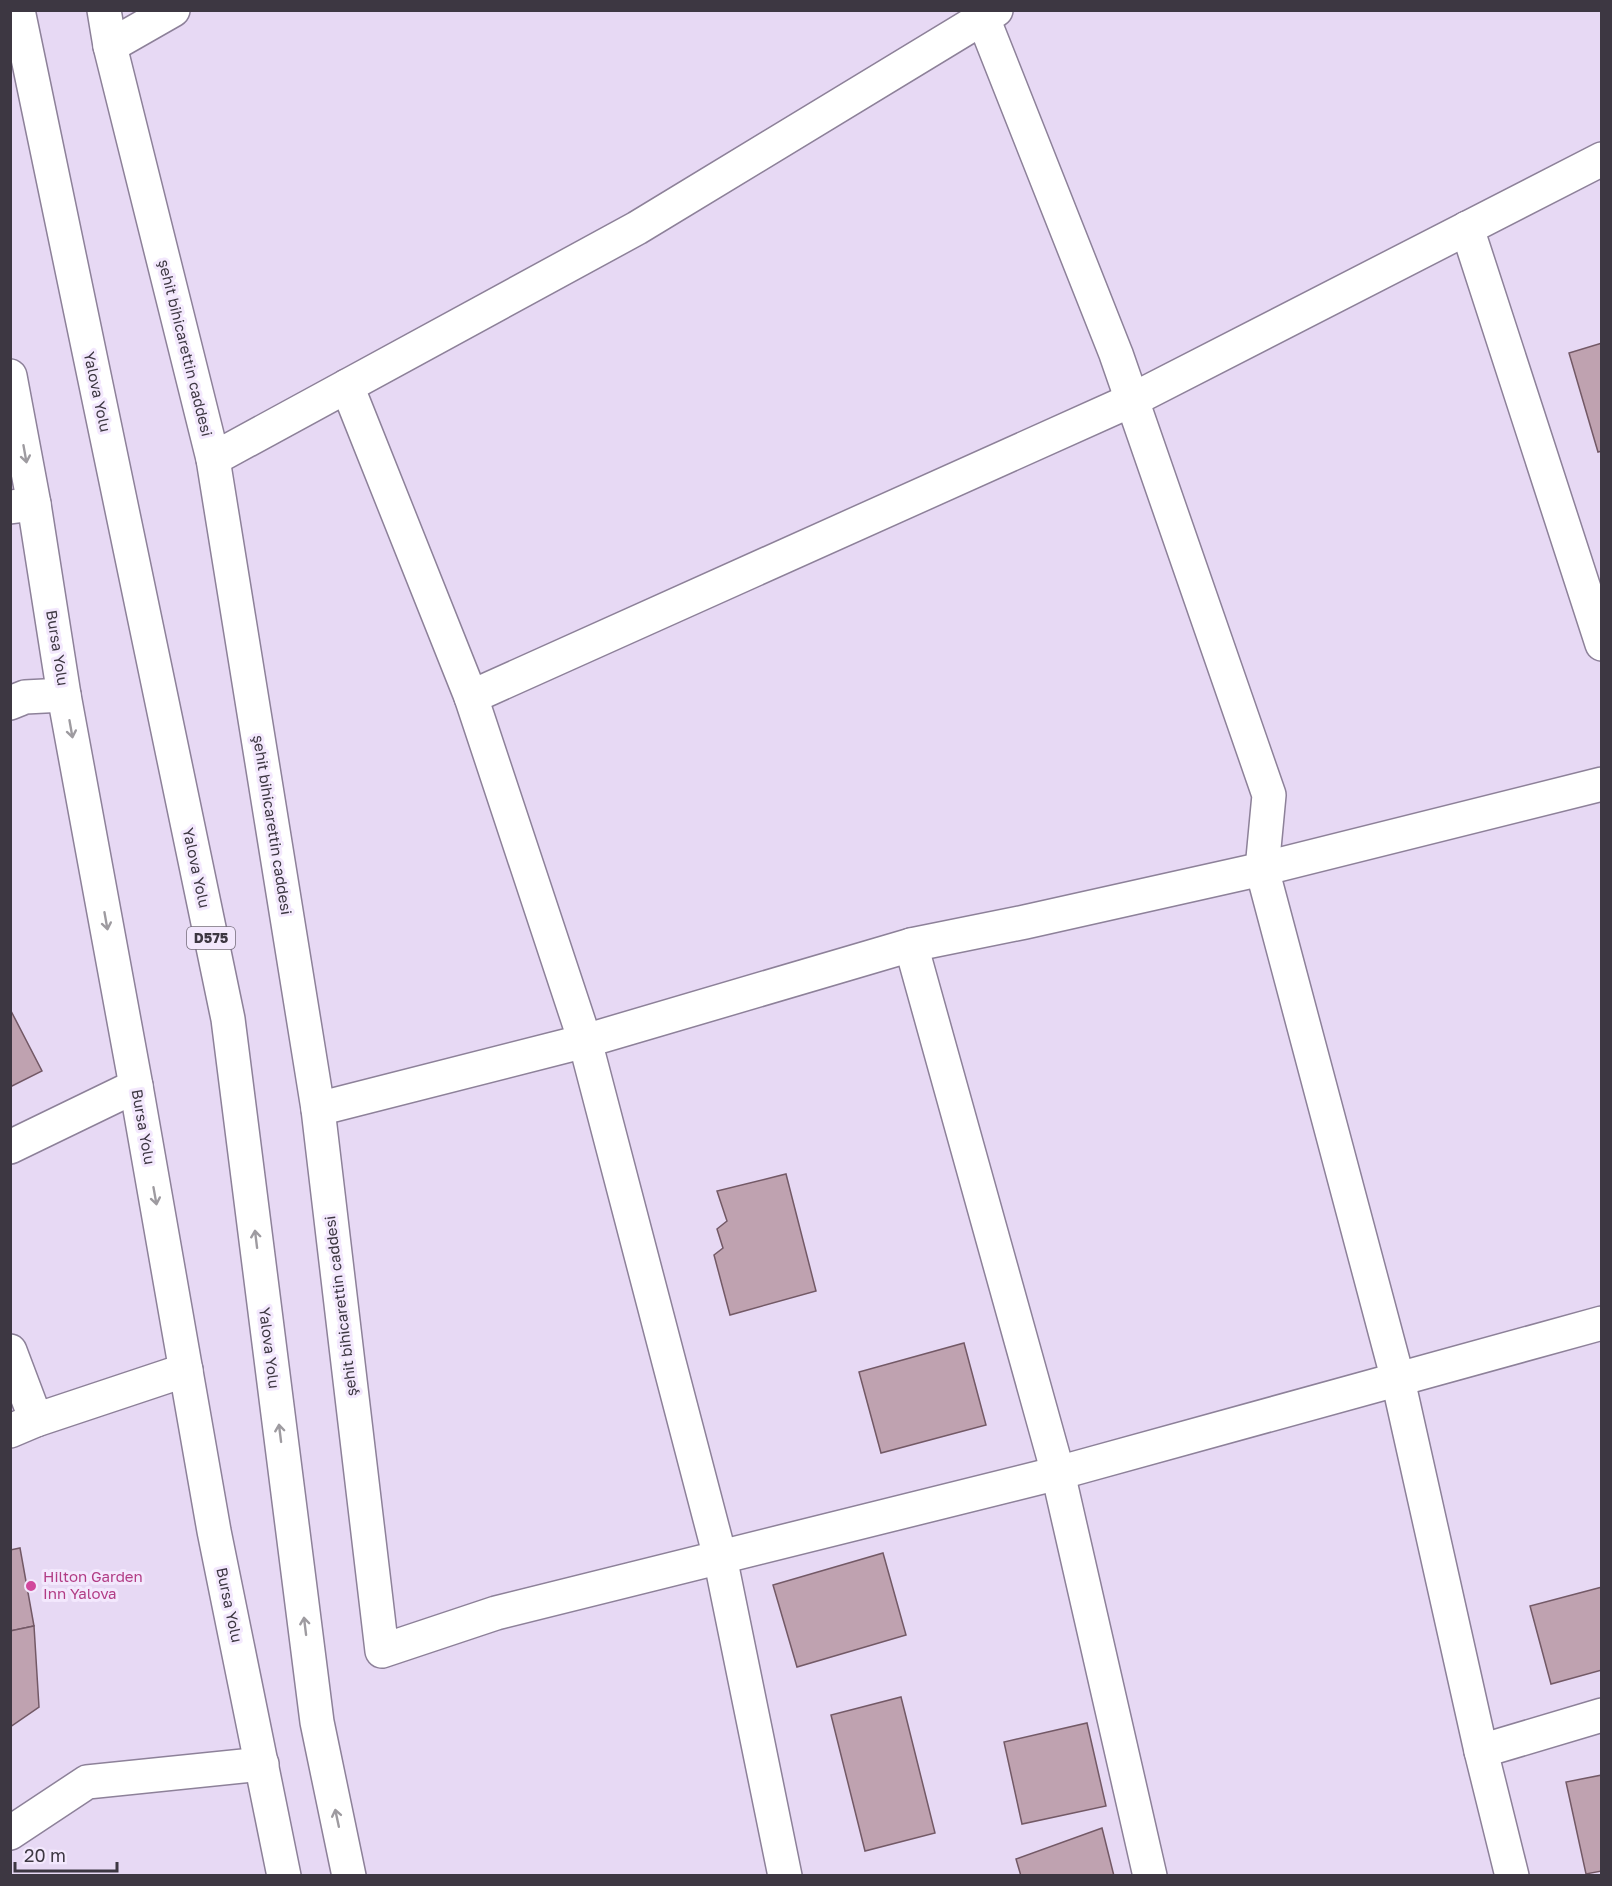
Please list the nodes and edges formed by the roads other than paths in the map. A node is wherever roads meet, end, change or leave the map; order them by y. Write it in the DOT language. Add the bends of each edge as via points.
graph roads {
  1 [pos="18,10"];
  2 [pos="104,10"];
  3 [pos="173,10"];
  4 [pos="989,14"];
  5 [pos="110,46"];
  6 [pos="1602,159"];
  7 [pos="1467,228"];
  8 [pos="10,376"];
  9 [pos="347,386"];
  10 [pos="1132,399"];
  11 [pos="213,459"];
  12 [pos="22,505"];
  13 [pos="1602,644"];
  14 [pos="64,695"];
  15 [pos="471,697"];
  16 [pos="10,703"];
  17 [pos="1602,784"];
  18 [pos="1262,869"];
  19 [pos="911,945"];
  20 [pos="585,1041"];
  21 [pos="136,1086"];
  22 [pos="318,1109"];
  23 [pos="10,1147"];
  24 [pos="1602,1323"];
  25 [pos="10,1351"];
  26 [pos="186,1370"];
  27 [pos="1398,1380"];
  28 [pos="23,1426"];
  29 [pos="1058,1473"];
  30 [pos="720,1557"];
  31 [pos="1602,1714"];
  32 [pos="1481,1751"];
  33 [pos="262,1764"];
  34 [pos="10,1833"];
  35 [pos="284,1875"];
  36 [pos="349,1875"];
  37 [pos="785,1875"];
  38 [pos="1150,1875"];
  39 [pos="1512,1875"];
  36 -- 1 [label="main road, Yalova Yolu / D575, one-way" via="317,1722 228,1019"];
  2 -- 5 [label="main road, şehit bihicarettin caddesi"];
  3 -- 5 [label="main road"];
  4 -- 9 [label="main road" via="637,228"];
  4 -- 10 [label="main road"];
  5 -- 11 [label="main road, şehit bihicarettin caddesi"];
  6 -- 7 [label="main road"];
  7 -- 10 [label="main road"];
  7 -- 13 [label="main road"];
  8 -- 12 [label="main road, Bursa Yolu, one-way"];
  9 -- 11 [label="main road"];
  9 -- 15 [label="main road"];
  10 -- 15 [label="main road"];
  10 -- 18 [label="main road" via="1269,795"];
  11 -- 22 [label="main road, şehit bihicarettin caddesi"];
  12 -- 14 [label="main road, Bursa Yolu"];
  14 -- 16 [label="main road" via="26,697"];
  14 -- 21 [label="main road, Bursa Yolu, one-way"];
  15 -- 20 [label="main road"];
  17 -- 18 [label="main road"];
  18 -- 19 [label="main road"];
  18 -- 27 [label="main road"];
  19 -- 20 [label="main road"];
  19 -- 29 [label="main road"];
  20 -- 22 [label="main road"];
  20 -- 30 [label="main road"];
  21 -- 23 [label="main road"];
  21 -- 26 [label="main road, Bursa Yolu, one-way"];
  22 -- 30 [label="main road, şehit bihicarettin caddesi" via="382,1651 496,1613"];
  24 -- 27 [label="main road"];
  25 -- 28 [label="main road"];
  26 -- 28 [label="main road"];
  26 -- 33 [label="main road, Bursa Yolu" via="214,1532"];
  27 -- 29 [label="main road"];
  27 -- 32 [label="main road"];
  29 -- 30 [label="main road"];
  29 -- 38 [label="main road"];
  30 -- 37 [label="main road"];
  31 -- 32 [label="main road"];
  32 -- 39 [label="main road"];
  33 -- 34 [label="main road" via="87,1782"];
  33 -- 35 [label="main road, Bursa Yolu"];
}
